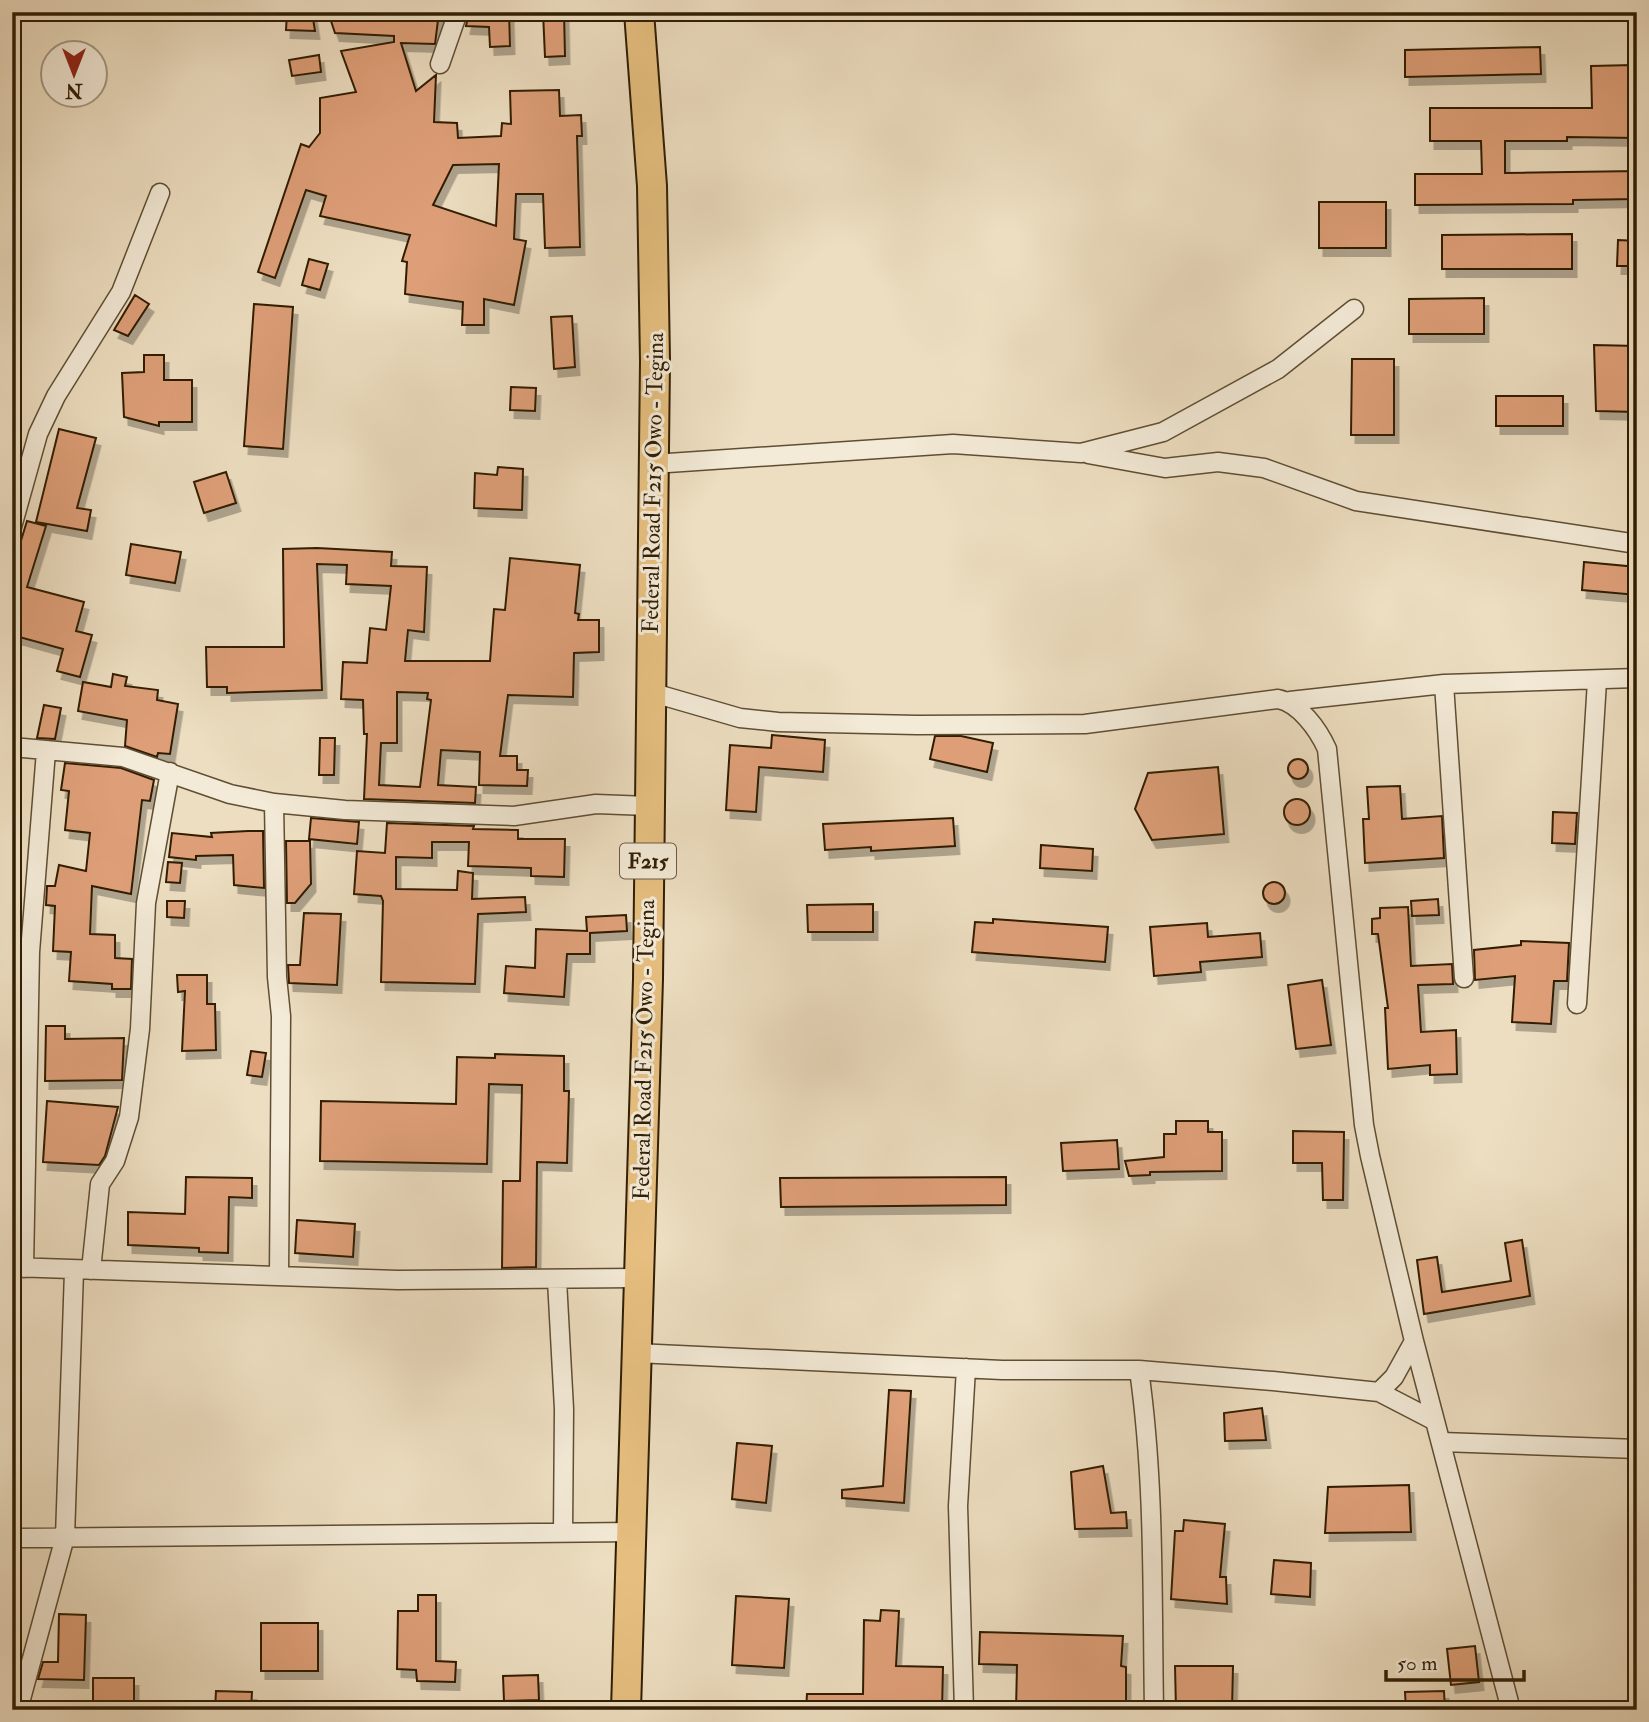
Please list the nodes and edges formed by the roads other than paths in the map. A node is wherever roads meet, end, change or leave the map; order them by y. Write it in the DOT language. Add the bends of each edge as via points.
graph roads {
  1 [pos="458,12"];
  2 [pos="639,12"];
  3 [pos="440,64"];
  4 [pos="160,193"];
  5 [pos="1354,309"];
  6 [pos="1081,453"];
  7 [pos="653,464"];
  8 [pos="12,527"];
  9 [pos="1637,544"];
  10 [pos="1637,678"];
  11 [pos="1598,681"];
  12 [pos="1444,684"];
  13 [pos="650,692"];
  14 [pos="1290,701"];
  15 [pos="12,747"];
  16 [pos="46,751"];
  17 [pos="170,772"];
  18 [pos="274,803"];
  19 [pos="648,806"];
  20 [pos="1464,978"];
  21 [pos="1577,1004"];
  22 [pos="18,1267"];
  23 [pos="83,1271"];
  24 [pos="279,1276"];
  25 [pos="638,1278"];
  26 [pos="557,1280"];
  27 [pos="1414,1341"];
  28 [pos="636,1353"];
  29 [pos="966,1368"];
  30 [pos="1139,1370"];
  31 [pos="1379,1392"];
  32 [pos="1435,1421"];
  33 [pos="1442,1442"];
  34 [pos="1637,1449"];
  35 [pos="633,1532"];
  36 [pos="563,1533"];
  37 [pos="65,1537"];
  38 [pos="12,1538"];
  39 [pos="18,1710"];
  40 [pos="626,1710"];
  41 [pos="964,1710"];
  42 [pos="1154,1710"];
  43 [pos="1511,1710"];
  1 -- 3 [label="street"];
  2 -- 7 [label="main road, Federal Road F215 Owo - Tegina / F215" via="655,277"];
  4 -- 8 [label="street" via="121,292 56,396 38,435"];
  5 -- 6 [label="street" via="1278,369 1163,432"];
  6 -- 7 [label="street" via="953,444"];
  6 -- 9 [label="street" via="1165,468 1219,462 1264,468 1356,501"];
  7 -- 13 [label="main road, Federal Road F215 Owo - Tegina / F215"];
  10 -- 11 [label="street"];
  11 -- 12 [label="street"];
  11 -- 21 [label="street"];
  12 -- 14 [label="street"];
  12 -- 20 [label="street"];
  13 -- 14 [label="street" via="740,718 918,725 1085,724"];
  13 -- 19 [label="main road, Federal Road F215 Owo - Tegina / F215"];
  14 -- 27 [label="street" via="1321,736 1326,749 1364,1125"];
  15 -- 16 [label="street"];
  16 -- 17 [label="street" via="123,757"];
  16 -- 22 [label="street" via="30,952"];
  17 -- 18 [label="street" via="230,794"];
  17 -- 23 [label="street" via="146,903 140,1028 129,1117 115,1161 100,1184"];
  18 -- 19 [label="street" via="455,816 514,816 596,804"];
  18 -- 24 [label="street" via="281,1016"];
  19 -- 25 [label="main road, Federal Road F215 Owo - Tegina / F215" via="648,979"];
  22 -- 23 [label="street"];
  23 -- 24 [label="street"];
  23 -- 37 [label="street"];
  24 -- 26 [label="street"];
  25 -- 26 [label="street"];
  25 -- 28 [label="main road, Federal Road F215 Owo - Tegina / F215"];
  26 -- 36 [label="street" via="564,1409"];
  27 -- 31 [label="street" via="1394,1377"];
  27 -- 32 [label="street"];
  28 -- 29 [label="street"];
  28 -- 35 [label="main road, Federal Road F215 Owo - Tegina / F215"];
  29 -- 30 [label="street"];
  29 -- 41 [label="street" via="958,1506"];
  30 -- 31 [label="street"];
  30 -- 42 [label="street" via="1152,1529"];
  31 -- 32 [label="street"];
  32 -- 33 [label="street"];
  33 -- 34 [label="street"];
  33 -- 43 [label="street"];
  35 -- 36 [label="street"];
  35 -- 40 [label="main road, Federal Road F215 Owo - Tegina / F215"];
  36 -- 37 [label="street"];
  37 -- 38 [label="street"];
  37 -- 39 [label="street"];
}
